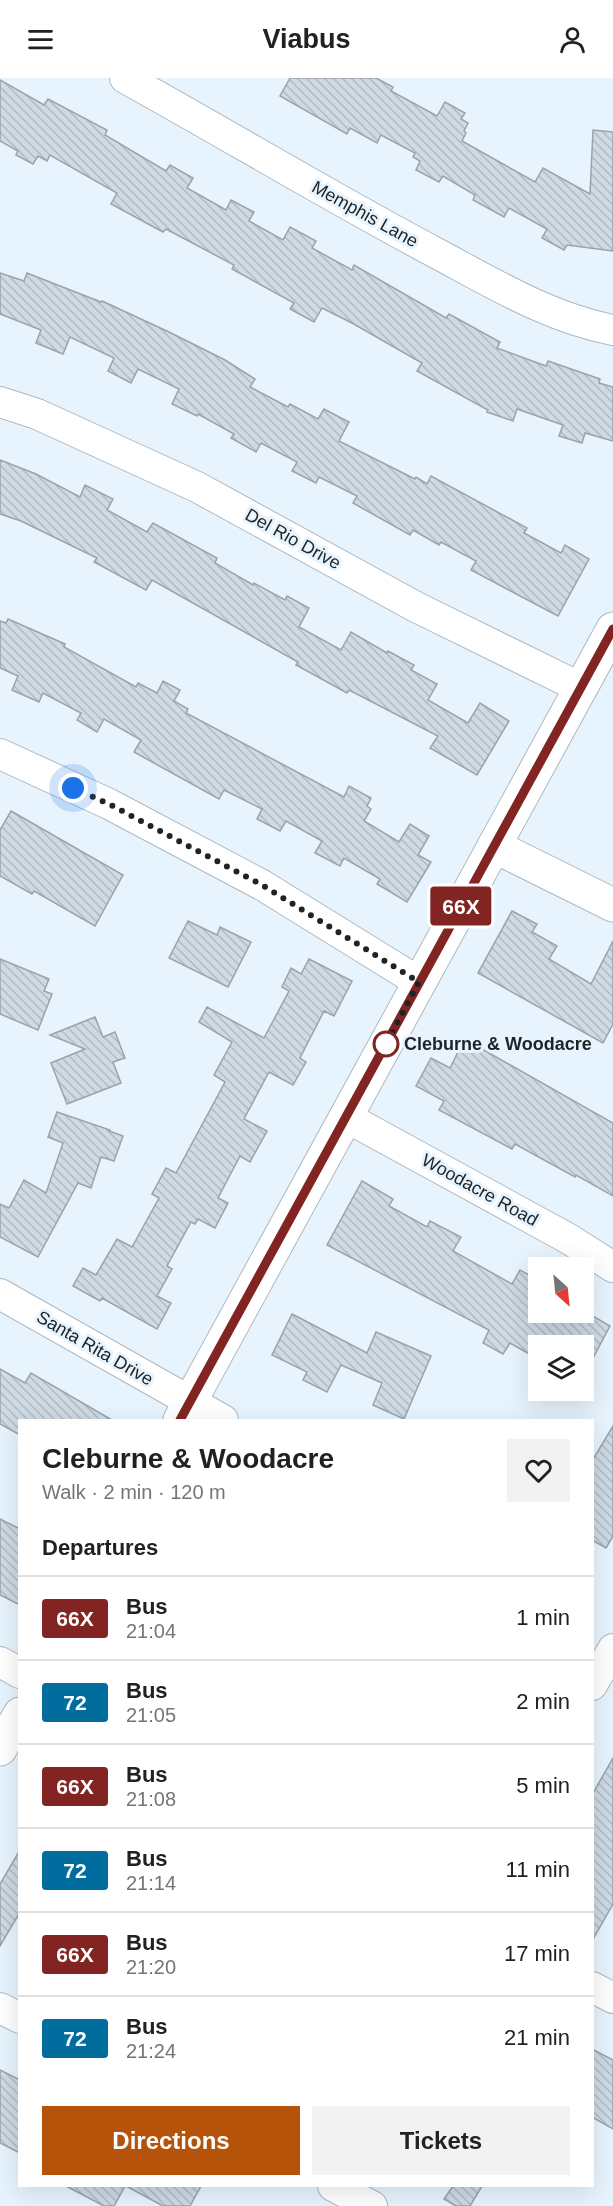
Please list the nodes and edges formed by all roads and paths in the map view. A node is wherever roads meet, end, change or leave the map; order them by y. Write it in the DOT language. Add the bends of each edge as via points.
graph roads {
  1 [pos="125,78"];
  2 [pos="613,330"];
  3 [pos="0,402"];
  4 [pos="613,629"];
  5 [pos="581,688"];
  6 [pos="0,754"];
  7 [pos="494,846"];
  8 [pos="613,905"];
  9 [pos="419,982"];
  10 [pos="346,1117"];
  11 [pos="613,1267"];
  12 [pos="0,1294"];
  13 [pos="185,1411"];
  14 [pos="219,1419"];
  15 [pos="613,1648"];
  16 [pos="0,1662"];
  17 [pos="18,1672"];
  18 [pos="594,1681"];
  19 [pos="18,1718"];
  20 [pos="0,1749"];
  21 [pos="594,1988"];
  22 [pos="613,1998"];
  23 [pos="0,2008"];
  24 [pos="18,2017"];
  25 [pos="335,2187"];
  26 [pos="372,2206"];
  1 -- 2 [label="street, Memphis Lane" via="519,297 591,326"];
  3 -- 5 [label="street, Del Rio Drive" via="37,414 197,487 416,607"];
  4 -- 5 [label="street"];
  5 -- 7 [label="street"];
  6 -- 9 [label="street" via="109,804 262,885"];
  7 -- 8 [label="street"];
  7 -- 9 [label="street"];
  9 -- 10 [label="street"];
  10 -- 11 [label="street, Woodacre Road"];
  10 -- 13 [label="street"];
  12 -- 13 [label="street, Santa Rita Drive"];
  13 -- 14 [label="street, Santa Rita Drive"];
  15 -- 18 [label="street"];
  16 -- 17 [label="street"];
  19 -- 20 [label="street"];
  21 -- 22 [label="street"];
  23 -- 24 [label="street"];
  25 -- 26 [label="street"];
}
